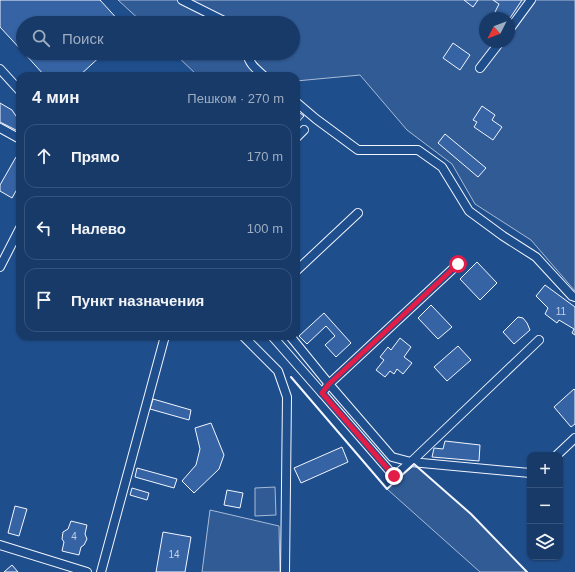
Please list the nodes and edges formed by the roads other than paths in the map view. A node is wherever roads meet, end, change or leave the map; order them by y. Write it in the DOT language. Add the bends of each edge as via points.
graph roads {
  1 [pos="182,0"];
  2 [pos="531,0"];
  3 [pos="214,16"];
  4 [pos="515,22"];
  5 [pos="495,48"];
  6 [pos="249,60"];
  7 [pos="480,68"];
  8 [pos="0,69"];
  9 [pos="260,72"];
  10 [pos="16,87"];
  11 [pos="300,105"];
  12 [pos="0,128"];
  13 [pos="304,130"];
  14 [pos="300,134"];
  15 [pos="16,137"];
  16 [pos="358,213"];
  17 [pos="16,236"];
  18 [pos="458,264"];
  19 [pos="300,266"];
  20 [pos="0,267"];
  21 [pos="575,297"];
  22 [pos="164,340"];
  23 [pos="248,340"];
  24 [pos="276,340"];
  25 [pos="293,340"];
  26 [pos="539,340"];
  27 [pos="329,384"];
  28 [pos="322,393"];
  29 [pos="575,438"];
  30 [pos="560,452"];
  31 [pos="411,462"];
  32 [pos="527,473"];
  33 [pos="0,545"];
  34 [pos="87,572"];
  35 [pos="101,572"];
  36 [pos="285,572"];
  1 -- 3 [label="street"];
  2 -- 4 [label="street"];
  5 -- 7 [label="street"];
  6 -- 9 [label="street"];
  8 -- 10 [label="street"];
  11 -- 21 [label="street" via="358,150 418,150 442,167 469,211 536,257"];
  12 -- 15 [label="street"];
  13 -- 14 [label="street"];
  16 -- 19 [label="street"];
  17 -- 20 [label="street"];
  18 -- 27 [label="street"];
  22 -- 35 [label="street"];
  23 -- 36 [label="street" via="278,371 287,397"];
  24 -- 28 [label="street"];
  25 -- 27 [label="street"];
  26 -- 31 [label="street"];
  27 -- 28 [label="street"];
  27 -- 31 [label="street" via="392,457"];
  28 -- 31 [label="street" via="394,476"];
  29 -- 30 [label="street"];
  31 -- 32 [label="street"];
  33 -- 34 [label="street"];
}
